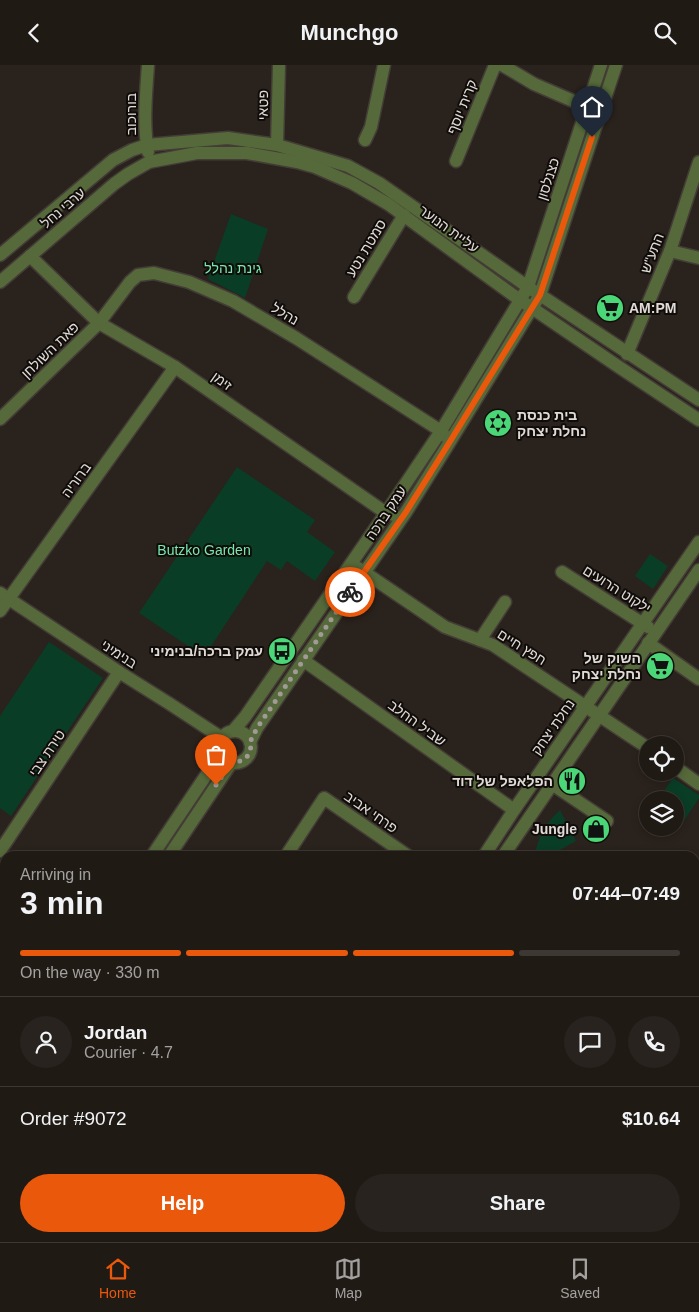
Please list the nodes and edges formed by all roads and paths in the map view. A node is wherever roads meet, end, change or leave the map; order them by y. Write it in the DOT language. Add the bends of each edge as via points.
graph roads {
  1 [pos="148,65"];
  2 [pos="279,65"];
  3 [pos="384,65"];
  4 [pos="495,65"];
  5 [pos="502,65"];
  6 [pos="601,65"];
  7 [pos="616,65"];
  8 [pos="588,107"];
  9 [pos="598,119"];
  10 [pos="365,140"];
  11 [pos="146,145"];
  12 [pos="278,145"];
  13 [pos="456,161"];
  14 [pos="699,161"];
  15 [pos="149,162"];
  16 [pos="404,215"];
  17 [pos="670,251"];
  18 [pos="0,255"];
  19 [pos="30,256"];
  20 [pos="699,258"];
  21 [pos="0,282"];
  22 [pos="528,287"];
  23 [pos="540,295"];
  24 [pos="354,297"];
  25 [pos="521,300"];
  26 [pos="532,308"];
  27 [pos="99,323"];
  28 [pos="628,353"];
  29 [pos="176,367"];
  30 [pos="699,400"];
  31 [pos="0,419"];
  32 [pos="699,420"];
  33 [pos="441,431"];
  34 [pos="446,448"];
  35 [pos="406,512"];
  36 [pos="386,513"];
  37 [pos="699,542"];
  38 [pos="352,563"];
  39 [pos="699,570"];
  40 [pos="364,572"];
  41 [pos="562,572"];
  42 [pos="5,596"];
  43 [pos="505,602"];
  44 [pos="0,611"];
  45 [pos="643,623"];
  46 [pos="656,632"];
  47 [pos="480,640"];
  48 [pos="648,643"];
  49 [pos="303,660"];
  50 [pos="119,673"];
  51 [pos="699,679"];
  52 [pos="586,706"];
  53 [pos="599,715"];
  54 [pos="228,735"];
  55 [pos="250,742"];
  56 [pos="639,742"];
  57 [pos="221,753"];
  58 [pos="232,762"];
  59 [pos="684,773"];
  60 [pos="552,784"];
  61 [pos="699,784"];
  62 [pos="514,811"];
  63 [pos="607,821"];
  64 [pos="0,851"];
  65 [pos="155,851"];
  66 [pos="172,851"];
  67 [pos="289,851"];
  68 [pos="401,851"];
  69 [pos="487,851"];
  70 [pos="506,851"];
  1 -- 11 [label="street, בורוכוב"];
  2 -- 12 [label="street, פטאי"];
  3 -- 10 [label="street" via="371,127"];
  4 -- 13 [label="street, קרית יוסף"];
  5 -- 8 [label="street" via="534,84"];
  6 -- 8 [label="street, כצנלסון"];
  7 -- 9 [label="street, כצנלסון"];
  8 -- 9 [label="street" via="595,111"];
  8 -- 22 [label="street, כצנלסון"];
  9 -- 23 [label="street, כצנלסון"];
  11 -- 12 [label="street, עליית הנוער" via="228,138"];
  11 -- 15 [label="street, בורוכוב"];
  11 -- 18 [label="street, ערבי נחל" via="114,159"];
  12 -- 22 [label="street, עליית הנוער" via="348,166 379,183"];
  14 -- 17 [label="street, התע\"ש"];
  15 -- 16 [label="street, עליית הנוער" via="197,153 247,153 297,162 352,183"];
  15 -- 19 [label="street, ערבי נחל" via="114,184"];
  16 -- 24 [label="street, סמטת נטע"];
  16 -- 25 [label="street, עליית הנוער"];
  17 -- 20 [label="street"];
  17 -- 28 [label="street, התע\"ש"];
  19 -- 21 [label="street, ערבי נחל"];
  19 -- 27 [label="street, זימן"];
  22 -- 23 [label="street, עליית הנוער"];
  22 -- 25 [label="street, כצנלסון"];
  23 -- 26 [label="street, עמק ברכה"];
  23 -- 28 [label="street, עליית הנוער"];
  25 -- 26 [label="street, עליית הנוער"];
  25 -- 33 [label="street, עמק ברכה"];
  26 -- 32 [label="street, עליית הנוער"];
  26 -- 34 [label="street, עמק ברכה"];
  27 -- 29 [label="street, זימן"];
  27 -- 31 [label="street, פאת השולחן"];
  27 -- 33 [label="street, נהלל" via="138,275 154,273 189,282 233,301 296,338"];
  28 -- 30 [label="street, עליית הנוער"];
  29 -- 36 [label="street, זימן"];
  29 -- 42 [label="street, ברוריה"];
  33 -- 34 [label="street" via="445,435"];
  33 -- 36 [label="street, עמק ברכה"];
  34 -- 35 [label="street, עמק ברכה"];
  35 -- 36 [label="street"];
  35 -- 40 [label="street, עמק ברכה"];
  36 -- 38 [label="street, עמק ברכה"];
  37 -- 45 [label="street, נחלת יצחק"];
  38 -- 40 [label="street, חפץ חיים"];
  38 -- 54 [label="street, עמק ברכה" via="245,717"];
  39 -- 46 [label="street"];
  40 -- 47 [label="street, חפץ חיים" via="446,627"];
  40 -- 49 [label="street, עמק ברכה"];
  41 -- 45 [label="street, ילקוט הרועים"];
  42 -- 44 [label="street, ברוריה"];
  42 -- 50 [label="street, בנימיני"];
  43 -- 47 [label="street"];
  45 -- 46 [label="street, ילקוט הרועים"];
  45 -- 52 [label="street, נחלת יצחק"];
  46 -- 48 [label="street"];
  47 -- 52 [label="street, חפץ חיים" via="493,645"];
  48 -- 51 [label="street"];
  48 -- 53 [label="street"];
  49 -- 55 [label="street, עמק ברכה"];
  49 -- 62 [label="street, שביל החלב"];
  50 -- 54 [label="street, בנימיני"];
  50 -- 64 [label="street, טירת צבי"];
  52 -- 53 [label="street, חפץ חיים"];
  52 -- 62 [label="street, נחלת יצחק"];
  53 -- 56 [label="street, חפץ חיים"];
  53 -- 60 [label="street"];
  54 -- 55 [label="street" via="238,731"];
  54 -- 57 [label="street" via="220,748"];
  55 -- 58 [label="street" via="247,757"];
  57 -- 58 [label="street"];
  57 -- 65 [label="street"];
  58 -- 66 [label="street"];
  59 -- 61 [label="street"];
  60 -- 63 [label="street"];
  60 -- 70 [label="street"];
  62 -- 69 [label="street, נחלת יצחק"];
  67 -- 68 [label="street, פרחי אביב" via="324,798"];
}
